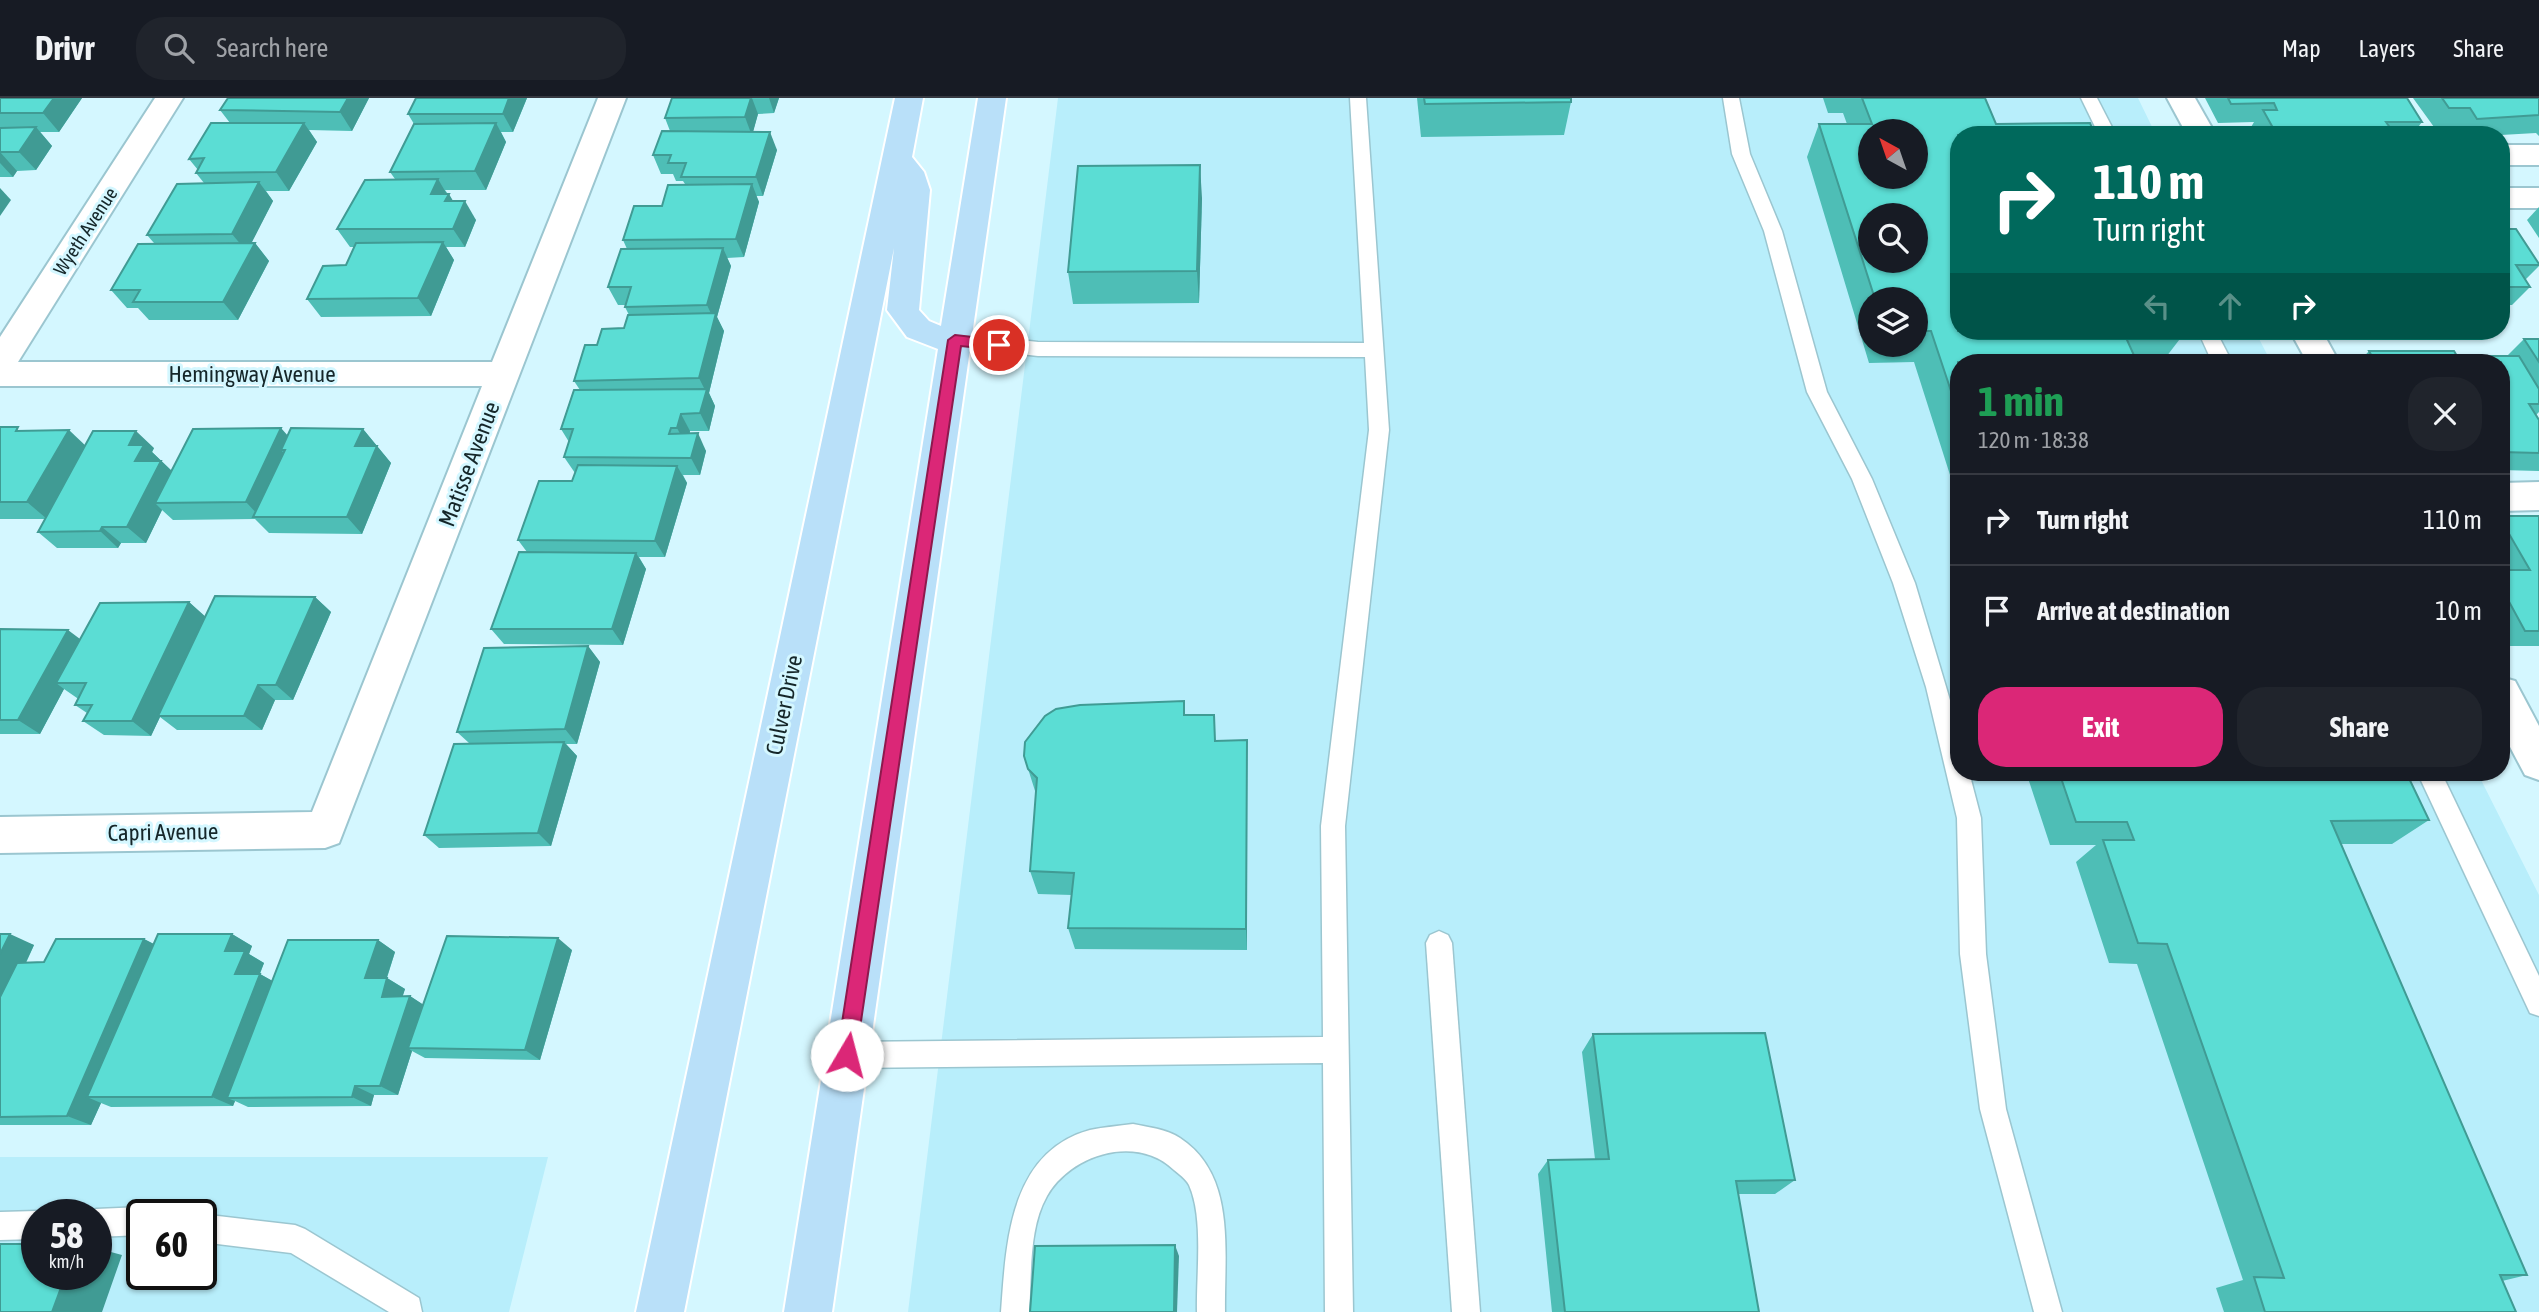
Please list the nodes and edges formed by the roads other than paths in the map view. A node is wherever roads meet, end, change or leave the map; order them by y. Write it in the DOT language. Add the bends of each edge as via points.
graph roads {
  1 [pos="169,98"];
  2 [pos="612,98"];
  3 [pos="909,98"];
  4 [pos="992,98"];
  5 [pos="1358,98"];
  6 [pos="1731,98"];
  7 [pos="2089,98"];
  8 [pos="2181,98"];
  9 [pos="2103,126"];
  10 [pos="2197,126"];
  11 [pos="2510,155"];
  12 [pos="2539,155"];
  13 [pos="896,158"];
  14 [pos="2510,198"];
  15 [pos="2539,198"];
  16 [pos="955,340"];
  17 [pos="1374,350"];
  18 [pos="0,363"];
  19 [pos="0,374"];
  20 [pos="504,374"];
  21 [pos="2539,496"];
  22 [pos="2510,497"];
  23 [pos="2510,710"];
  24 [pos="1950,740"];
  25 [pos="2539,763"];
  26 [pos="1960,781"];
  27 [pos="2433,781"];
  28 [pos="325,830"];
  29 [pos="0,835"];
  30 [pos="1439,943"];
  31 [pos="2539,1004"];
  32 [pos="1334,1051"];
  33 [pos="847,1055"];
  34 [pos="21,1225"];
  35 [pos="0,1226"];
  36 [pos="217,1230"];
  37 [pos="407,1312"];
  38 [pos="660,1312"];
  39 [pos="808,1312"];
  40 [pos="1015,1312"];
  41 [pos="1211,1312"];
  42 [pos="1339,1312"];
  43 [pos="1466,1312"];
  44 [pos="2048,1312"];
  1 -- 18 [label="street, Wyeth Avenue"];
  2 -- 20 [label="street, Matisse Avenue"];
  3 -- 13 [label="main road, Culver Drive"];
  4 -- 16 [label="main road"];
  5 -- 17 [label="lane"];
  6 -- 24 [label="lane" via="1741,154 1773,231 1817,392 1904,583"];
  7 -- 9 [label="lane"];
  8 -- 10 [label="street"];
  11 -- 12 [label="street"];
  13 -- 16 [label="main road" via="909,172 915,190 903,310 917,330"];
  13 -- 38 [label="main road, Culver Drive"];
  14 -- 15 [label="street"];
  16 -- 17 [label="lane" via="1038,349"];
  16 -- 33 [label="main road"];
  17 -- 32 [label="lane" via="1379,430 1333,826"];
  19 -- 20 [label="street, Hemingway Avenue"];
  20 -- 28 [label="street, Matisse Avenue"];
  21 -- 22 [label="street"];
  23 -- 25 [label="street"];
  26 -- 44 [label="lane" via="1969,818 1973,954 1993,1109"];
  27 -- 31 [label="lane"];
  28 -- 29 [label="street, Capri Avenue"];
  30 -- 43 [label="lane"];
  32 -- 33 [label="lane"];
  32 -- 42 [label="lane"];
  33 -- 39 [label="main road"];
  34 -- 35 [label="lane"];
  36 -- 37 [label="lane" via="295,1238 408,1308"];
  40 -- 41 [label="lane" via="1021,1235 1035,1189 1063,1157 1089,1143 1133,1137 1170,1147 1199,1174 1210,1209"];
}
